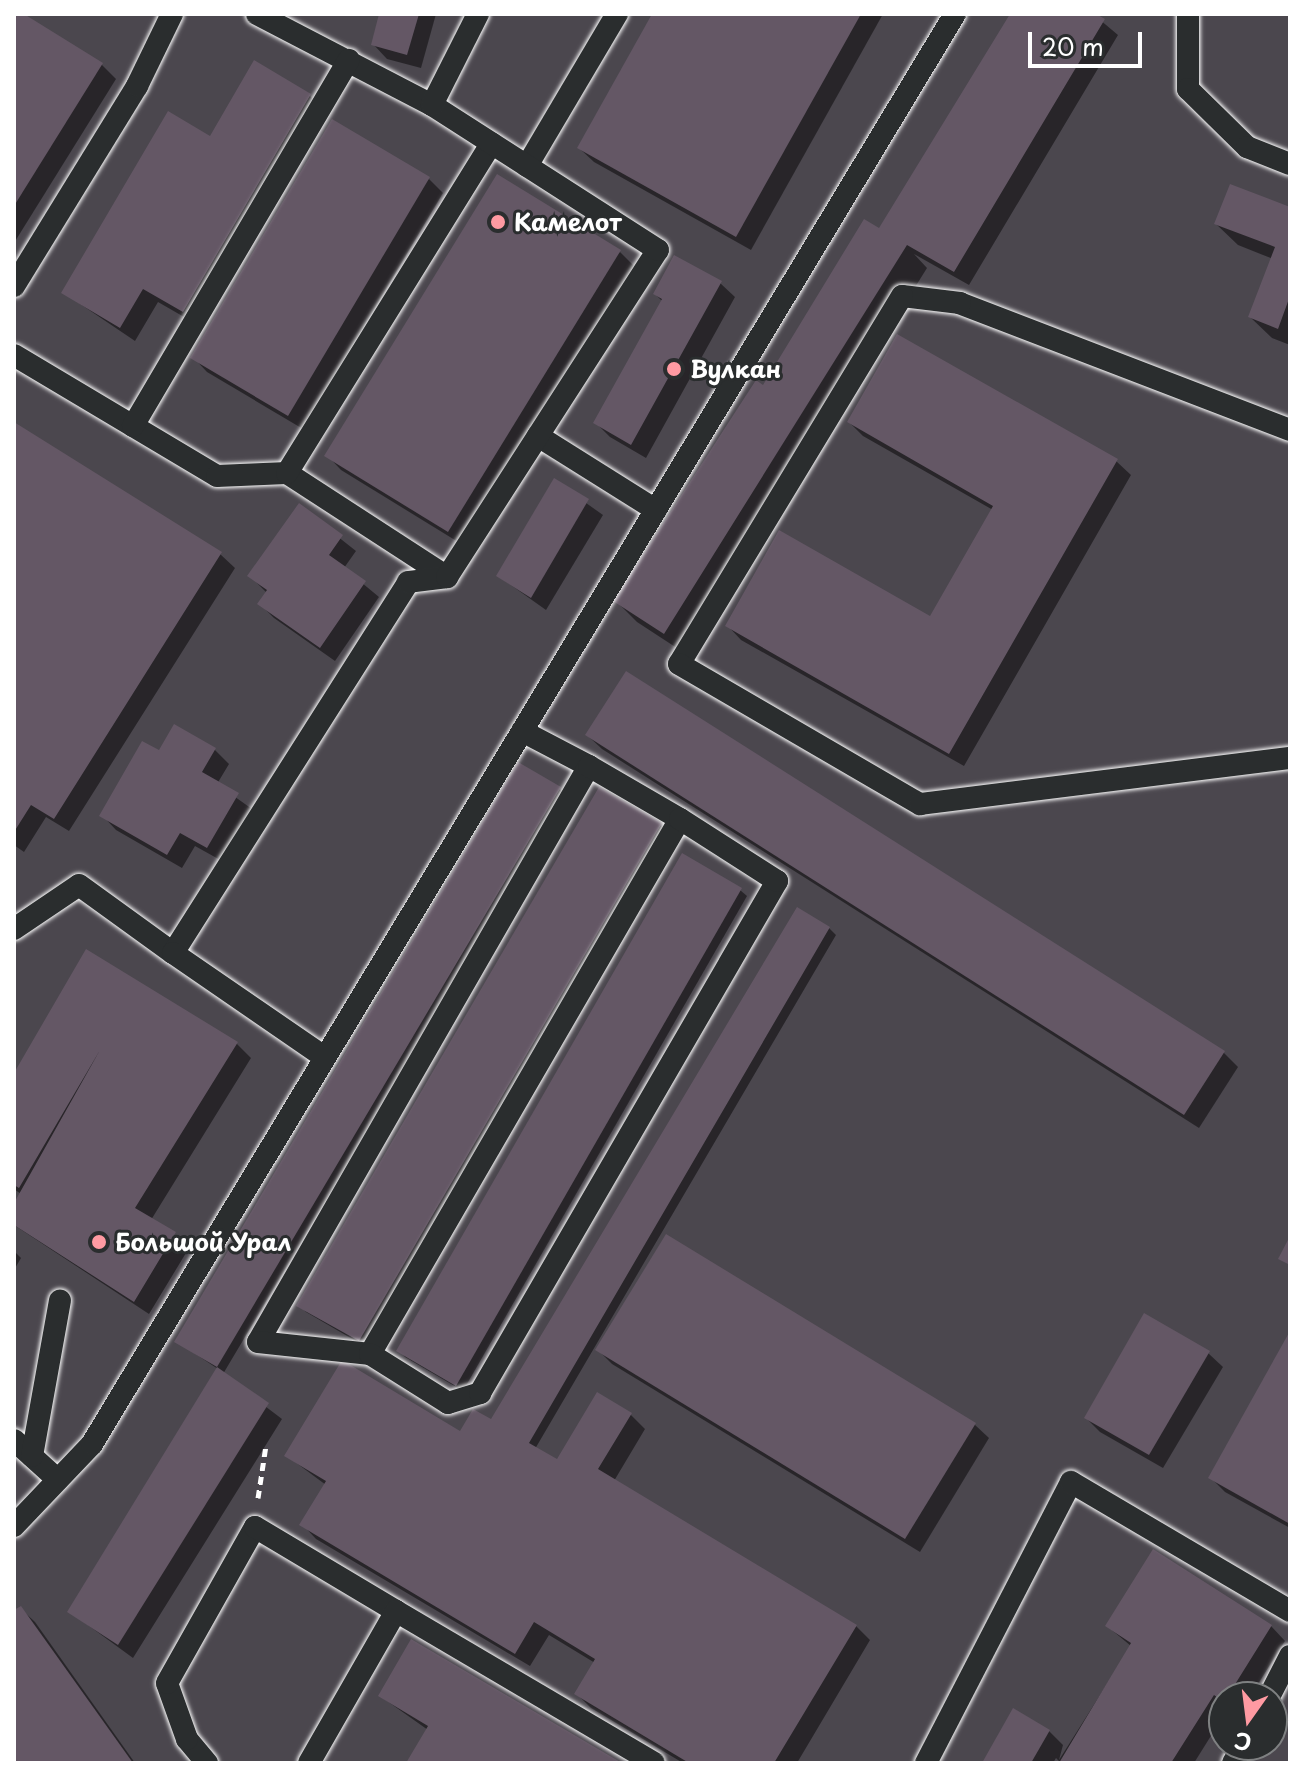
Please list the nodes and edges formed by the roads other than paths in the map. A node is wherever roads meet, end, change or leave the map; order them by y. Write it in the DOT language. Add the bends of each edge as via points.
graph roads {
  1 [pos="172,14"];
  2 [pos="257,14"];
  3 [pos="478,14"];
  4 [pos="617,14"];
  5 [pos="955,14"];
  6 [pos="1188,14"];
  7 [pos="349,60"];
  8 [pos="432,105"];
  9 [pos="492,143"];
  10 [pos="1290,164"];
  11 [pos="527,166"];
  12 [pos="14,286"];
  13 [pos="14,355"];
  14 [pos="133,426"];
  15 [pos="1290,430"];
  16 [pos="538,436"];
  17 [pos="287,473"];
  18 [pos="656,510"];
  19 [pos="447,577"];
  20 [pos="522,731"];
  21 [pos="1290,758"];
  22 [pos="589,766"];
  23 [pos="680,819"];
  24 [pos="14,929"];
  25 [pos="173,953"];
  26 [pos="323,1056"];
  27 [pos="60,1300"];
  28 [pos="370,1354"];
  29 [pos="14,1440"];
  30 [pos="32,1456"];
  31 [pos="58,1480"];
  32 [pos="14,1526"];
  33 [pos="396,1611"];
  34 [pos="1290,1611"];
  35 [pos="1290,1656"];
  36 [pos="1277,1681"];
  37 [pos="207,1763"];
  38 [pos="309,1763"];
  39 [pos="654,1763"];
  40 [pos="926,1763"];
  1 -- 12 [label="lane" via="137,86"];
  2 -- 7 [label="lane"];
  3 -- 8 [label="lane"];
  4 -- 11 [label="lane"];
  5 -- 18 [label="lane"];
  6 -- 10 [label="lane" via="1188,89 1247,147"];
  7 -- 8 [label="lane"];
  7 -- 14 [label="lane"];
  8 -- 9 [label="lane"];
  9 -- 11 [label="lane"];
  9 -- 17 [label="lane"];
  11 -- 16 [label="lane" via="658,250"];
  13 -- 14 [label="lane"];
  14 -- 17 [label="lane" via="217,476"];
  15 -- 21 [label="lane" via="960,303 902,296 679,664 920,804"];
  16 -- 18 [label="lane"];
  16 -- 19 [label="lane"];
  17 -- 19 [label="lane"];
  18 -- 20 [label="lane"];
  19 -- 25 [label="lane" via="408,582"];
  20 -- 22 [label="lane"];
  20 -- 26 [label="lane"];
  22 -- 23 [label="lane"];
  22 -- 28 [label="lane" via="258,1342"];
  23 -- 28 [label="lane"];
  23 -- 28 [label="lane" via="777,881 480,1393 448,1403"];
  24 -- 25 [label="lane" via="79,885"];
  25 -- 26 [label="lane"];
  26 -- 31 [label="lane" via="92,1444"];
  27 -- 30 [label="lane"];
  29 -- 30 [label="lane"];
  30 -- 31 [label="lane"];
  31 -- 32 [label="lane"];
  33 -- 37 [label="lane" via="255,1527 167,1683 187,1739"];
  33 -- 38 [label="lane"];
  33 -- 39 [label="lane"];
  34 -- 40 [label="lane" via="1071,1482"];
  35 -- 36 [label="lane"];
}
